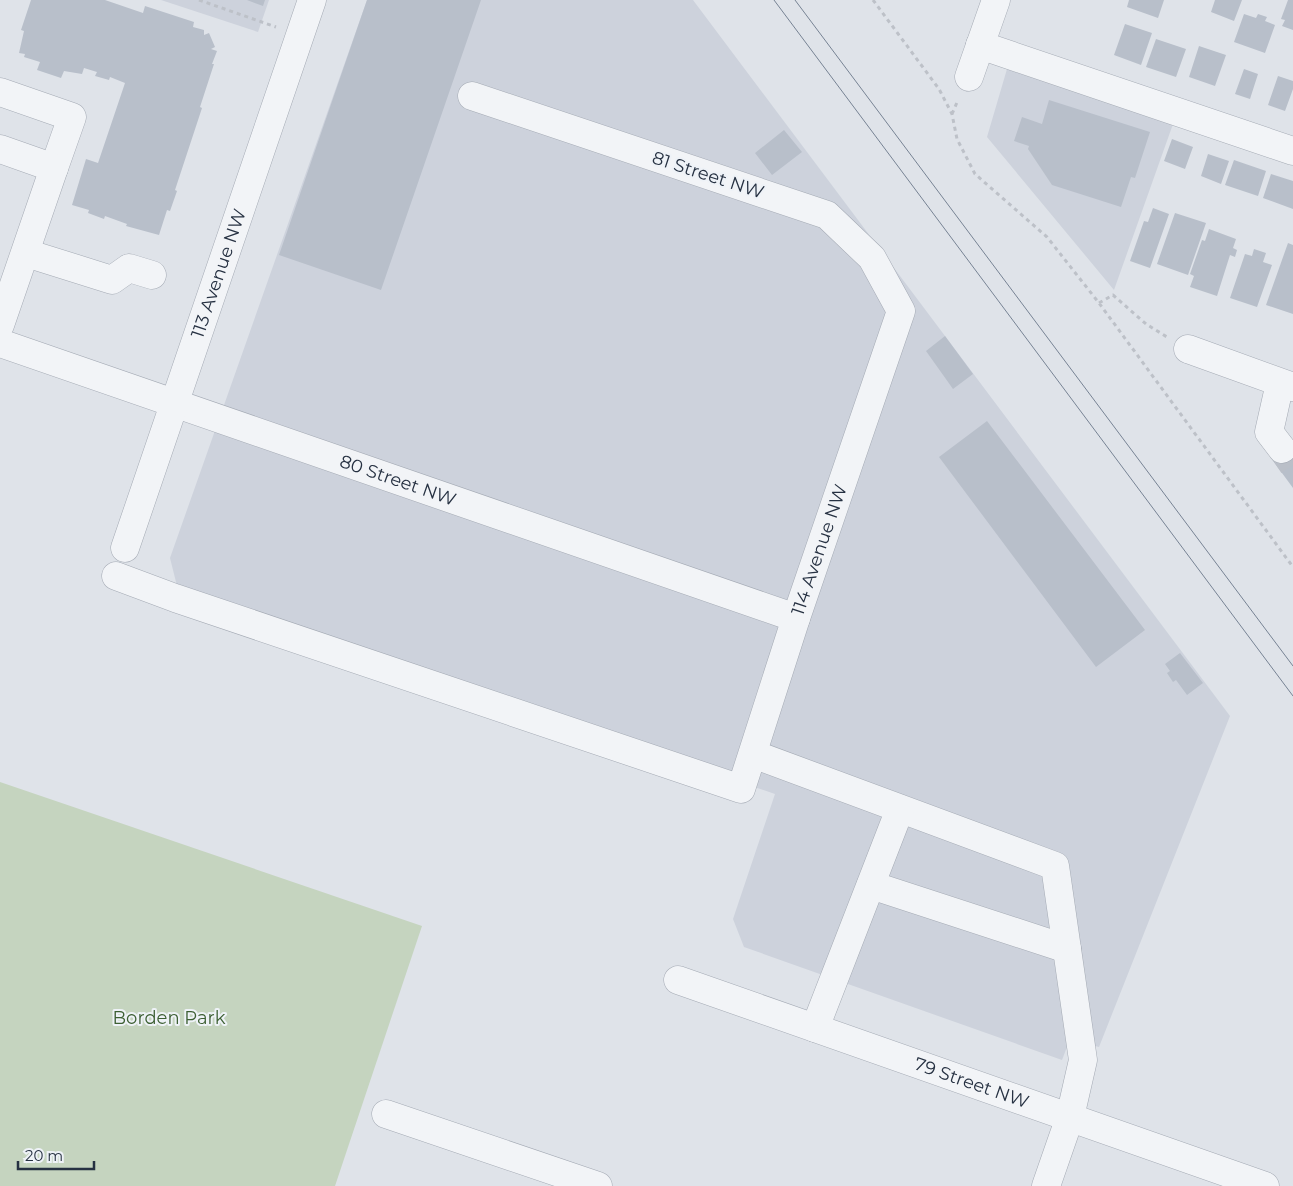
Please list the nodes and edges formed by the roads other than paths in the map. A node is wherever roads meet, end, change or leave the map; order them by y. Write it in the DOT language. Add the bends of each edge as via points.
graph roads {
  1 [pos="312,0"];
  2 [pos="996,0"];
  3 [pos="980,45"];
  4 [pos="969,77"];
  5 [pos="0,92"];
  6 [pos="472,96"];
  7 [pos="0,149"];
  8 [pos="1293,151"];
  9 [pos="54,168"];
  10 [pos="26,252"];
  11 [pos="152,275"];
  12 [pos="901,311"];
  13 [pos="0,325"];
  14 [pos="0,343"];
  15 [pos="1188,349"];
  16 [pos="1286,385"];
  17 [pos="173,402"];
  18 [pos="1282,450"];
  19 [pos="125,548"];
  20 [pos="116,576"];
  21 [pos="796,618"];
  22 [pos="752,754"];
  23 [pos="900,808"];
  24 [pos="871,885"];
  25 [pos="1067,949"];
  26 [pos="678,980"];
  27 [pos="815,1028"];
  28 [pos="386,1114"];
  29 [pos="1070,1117"];
  30 [pos="598,1186"];
  31 [pos="1046,1186"];
  32 [pos="1265,1186"];
  1 -- 17 [label="street, 113 Avenue NW"];
  2 -- 3 [label="street"];
  3 -- 4 [label="street"];
  3 -- 8 [label="street"];
  5 -- 9 [label="street" via="72,118"];
  6 -- 12 [label="street, 81 Street NW" via="827,215 872,258"];
  7 -- 9 [label="street"];
  9 -- 10 [label="street"];
  10 -- 11 [label="street" via="112,280 129,268"];
  10 -- 13 [label="street"];
  12 -- 21 [label="street, 114 Avenue NW"];
  14 -- 17 [label="street, 80 Street NW"];
  15 -- 16 [label="street"];
  16 -- 18 [label="street" via="1269,432"];
  17 -- 19 [label="street, 113 Avenue NW"];
  17 -- 21 [label="street, 80 Street NW"];
  20 -- 22 [label="street, 114 Avenue NW" via="741,789"];
  21 -- 22 [label="street, 114 Avenue NW"];
  22 -- 23 [label="street"];
  23 -- 24 [label="street"];
  23 -- 25 [label="street" via="1055,866"];
  24 -- 25 [label="street"];
  24 -- 27 [label="street"];
  25 -- 29 [label="street" via="1082,1060"];
  26 -- 27 [label="street, 79 Street NW"];
  27 -- 29 [label="street, 79 Street NW"];
  28 -- 30 [label="street"];
  29 -- 31 [label="street"];
  29 -- 32 [label="street, 79 Street NW"];
}
